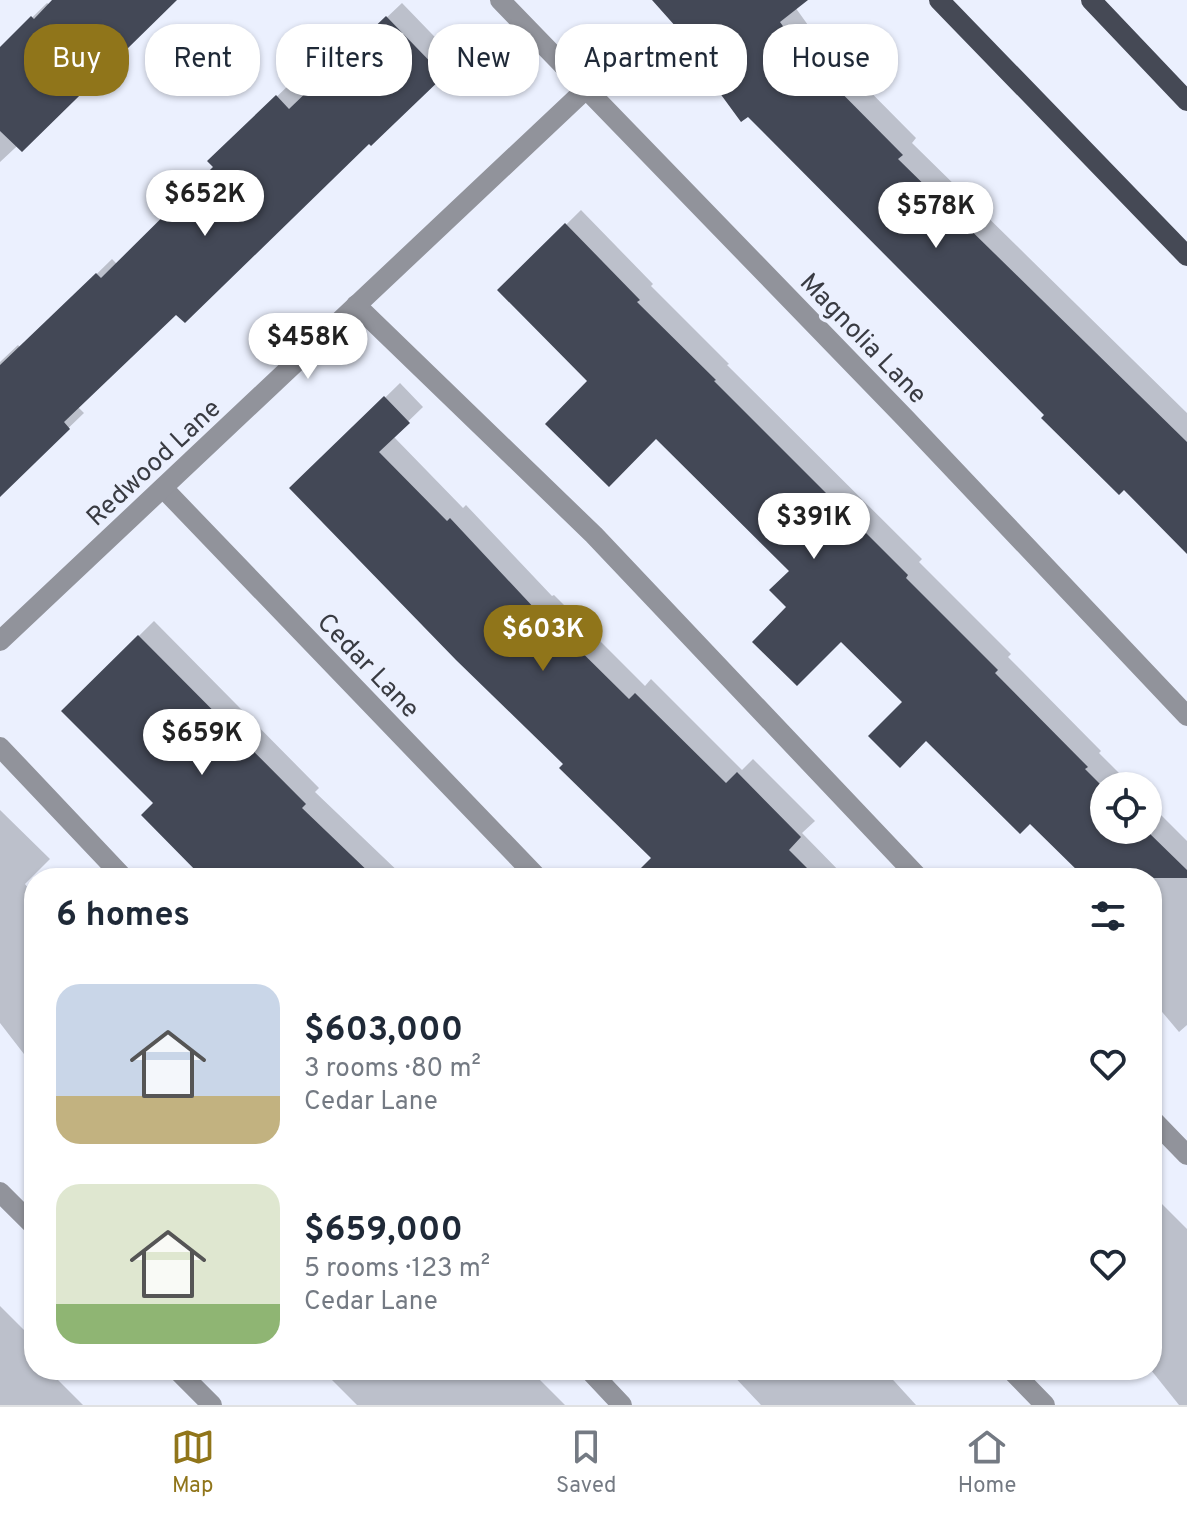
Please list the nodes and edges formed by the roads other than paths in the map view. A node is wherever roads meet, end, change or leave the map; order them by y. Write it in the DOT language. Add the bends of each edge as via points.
graph roads {
  1 [pos="500,0"];
  2 [pos="939,0"];
  3 [pos="1091,0"];
  4 [pos="555,57"];
  5 [pos="579,96"];
  6 [pos="593,96"];
  7 [pos="1187,101"];
  8 [pos="1187,256"];
  9 [pos="356,305"];
  10 [pos="163,488"];
  11 [pos="0,641"];
  12 [pos="1187,716"];
  13 [pos="0,747"];
  14 [pos="115,868"];
  15 [pos="528,868"];
  16 [pos="910,868"];
  17 [pos="1162,1129"];
  18 [pos="1187,1155"];
  19 [pos="0,1192"];
  20 [pos="24,1216"];
  21 [pos="187,1380"];
  22 [pos="598,1380"];
  23 [pos="1021,1380"];
  24 [pos="212,1405"];
  25 [pos="622,1405"];
  26 [pos="1045,1405"];
  1 -- 4 [label="street, Magnolia Lane"];
  2 -- 8 [label="main road"];
  3 -- 7 [label="main road"];
  5 -- 9 [label="street, Redwood Lane"];
  6 -- 12 [label="street, Magnolia Lane"];
  9 -- 10 [label="street, Redwood Lane"];
  9 -- 16 [label="street" via="594,535"];
  10 -- 11 [label="street, Redwood Lane"];
  10 -- 15 [label="street, Cedar Lane"];
  13 -- 14 [label="street"];
  17 -- 18 [label="street"];
  19 -- 20 [label="street"];
  21 -- 24 [label="street"];
  22 -- 25 [label="street"];
  23 -- 26 [label="street"];
}
